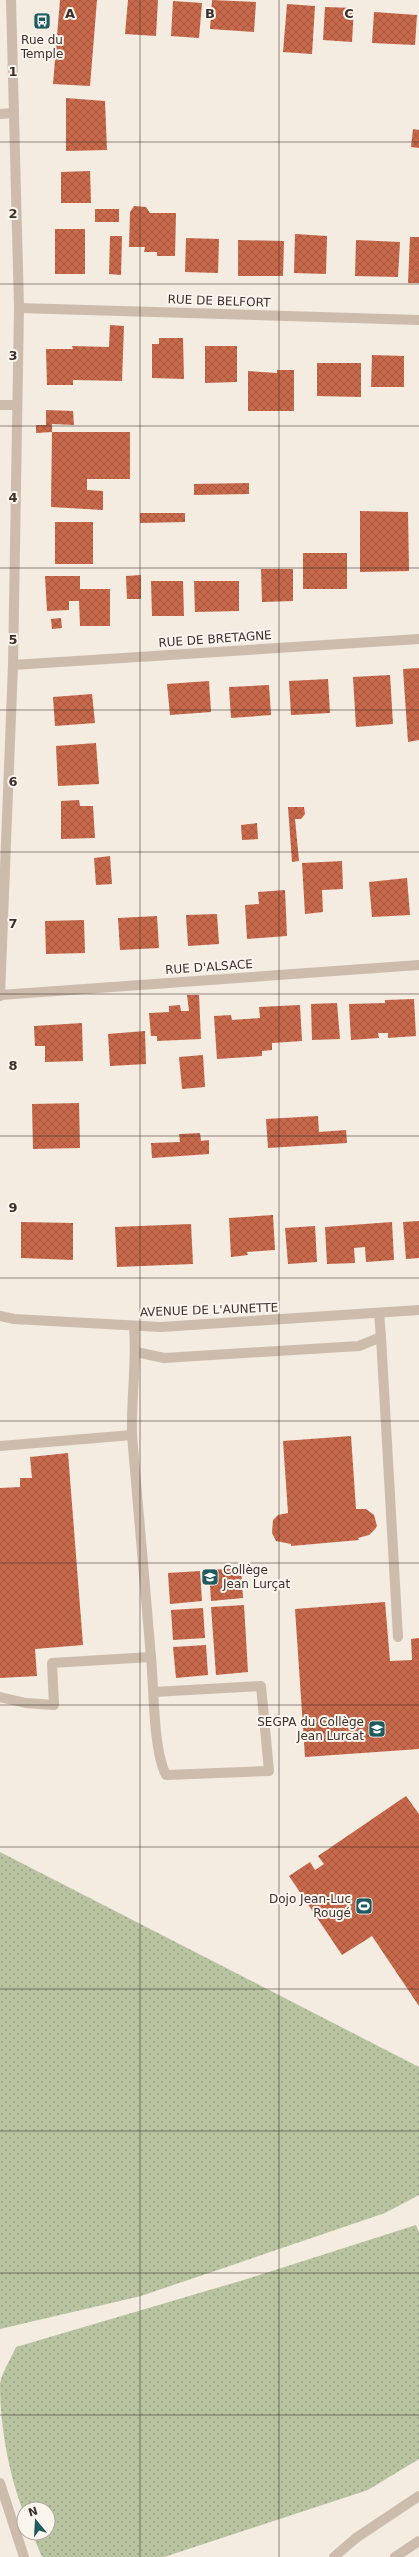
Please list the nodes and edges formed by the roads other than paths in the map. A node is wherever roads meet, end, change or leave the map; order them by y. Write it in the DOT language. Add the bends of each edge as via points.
graph roads {
  1 [pos="11,0"];
  2 [pos="13,113"];
  3 [pos="0,114"];
  4 [pos="19,308"];
  5 [pos="419,320"];
  6 [pos="0,405"];
  7 [pos="17,405"];
  8 [pos="419,639"];
  9 [pos="13,666"];
  10 [pos="4,769"];
  11 [pos="419,965"];
  12 [pos="0,995"];
  13 [pos="419,1310"];
  14 [pos="379,1313"];
  15 [pos="0,1316"];
  16 [pos="134,1326"];
  17 [pos="381,1337"];
  18 [pos="136,1352"];
  19 [pos="132,1435"];
  20 [pos="0,1446"];
  21 [pos="398,1637"];
  22 [pos="151,1657"];
  23 [pos="154,1692"];
  24 [pos="0,1697"];
  25 [pos="0,2483"];
  26 [pos="419,2496"];
  27 [pos="419,2541"];
  28 [pos="24,2557"];
  29 [pos="334,2557"];
  30 [pos="395,2557"];
  1 -- 2 [label="street"];
  2 -- 3 [label="street"];
  2 -- 4 [label="street"];
  4 -- 5 [label="street, RUE DE BELFORT"];
  4 -- 7 [label="street"];
  6 -- 7 [label="street"];
  7 -- 9 [label="street"];
  8 -- 9 [label="street, RUE DE BRETAGNE"];
  9 -- 10 [label="street"];
  10 -- 12 [label="street"];
  11 -- 12 [label="street, RUE D'ALSACE"];
  13 -- 14 [label="street, AVENUE DE L'AUNETTE"];
  14 -- 16 [label="street, AVENUE DE L'AUNETTE" via="161,1327"];
  14 -- 17 [label="street"];
  15 -- 16 [label="street, AVENUE DE L'AUNETTE"];
  16 -- 18 [label="street"];
  17 -- 18 [label="street" via="359,1346 164,1358"];
  17 -- 21 [label="street"];
  18 -- 19 [label="street" via="131,1411"];
  19 -- 20 [label="street"];
  19 -- 22 [label="street"];
  22 -- 23 [label="street"];
  22 -- 24 [label="street" via="52,1663 54,1705 26,1703"];
  23 -- 23 [label="street" via="160,1764 166,1775 269,1771 261,1686"];
  25 -- 28 [label="street"];
  26 -- 29 [label="street" via="356,2538"];
  27 -- 30 [label="street"];
}
